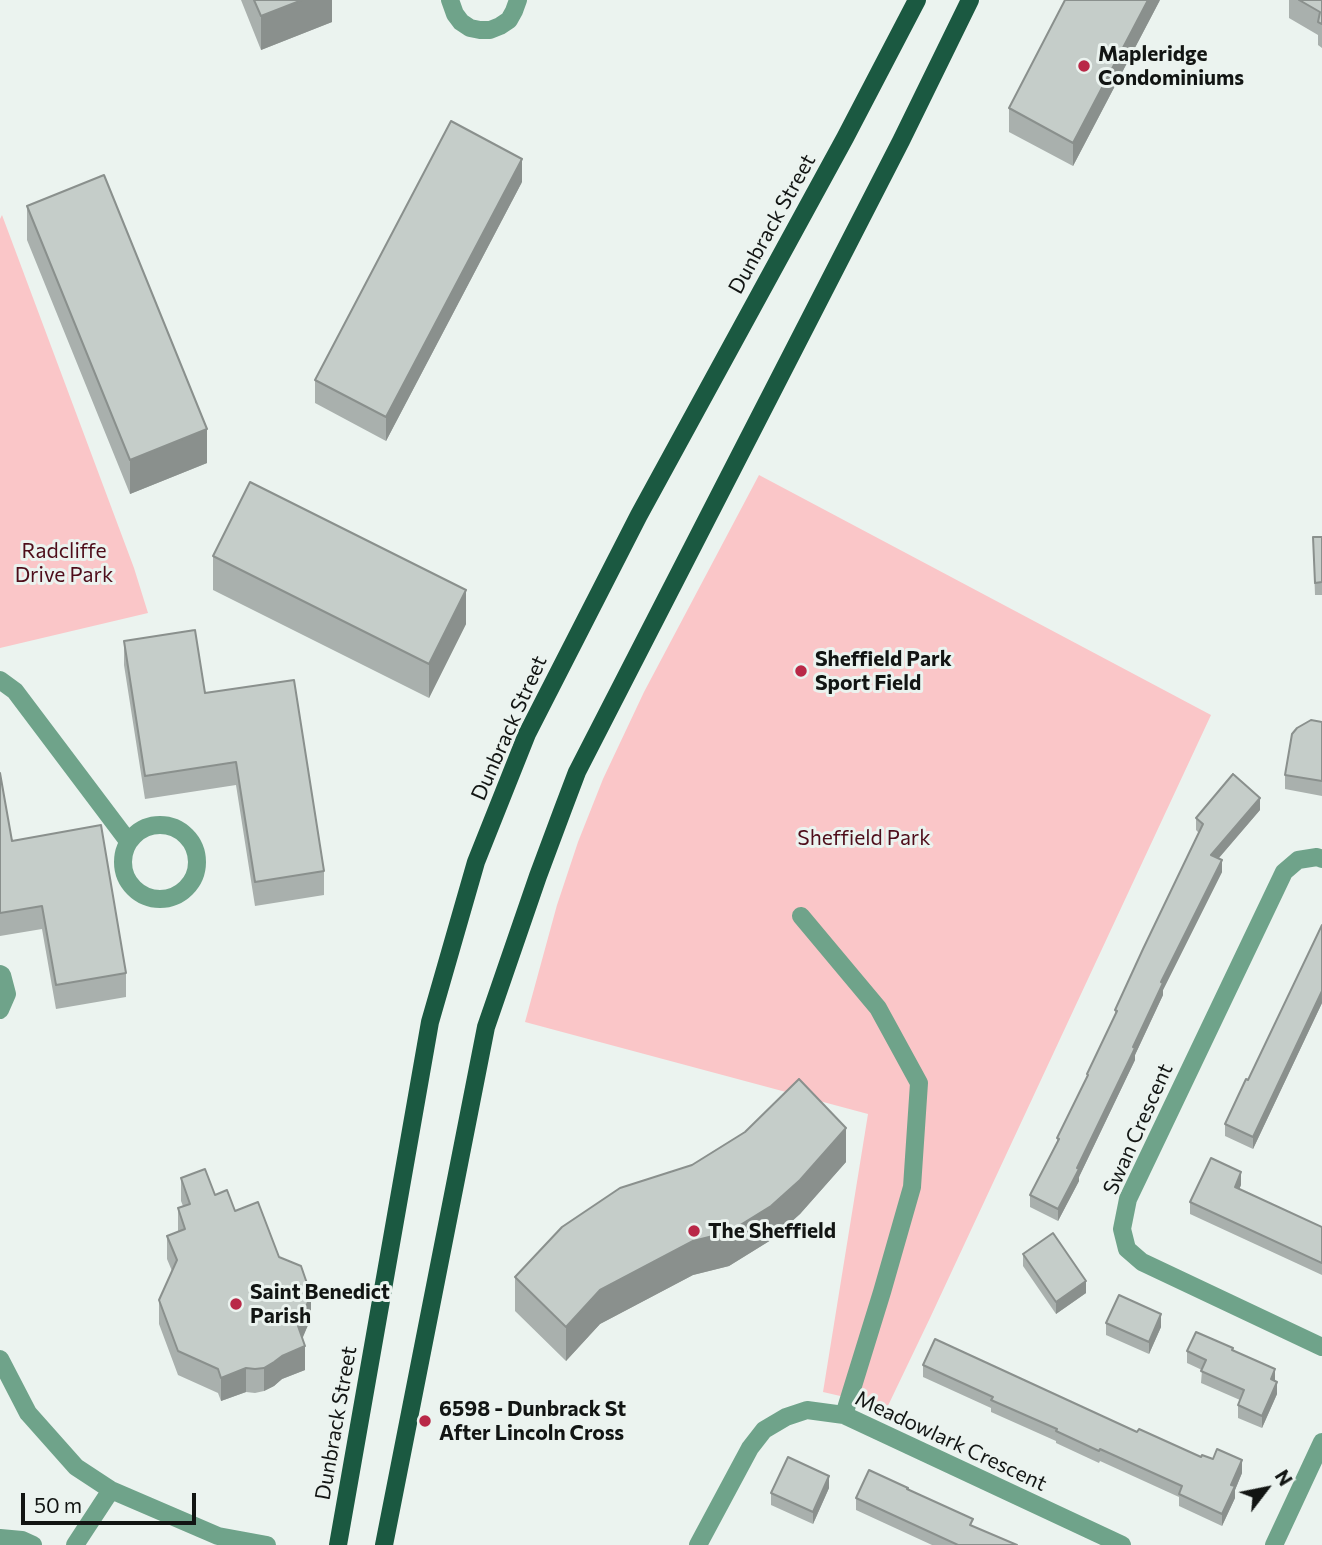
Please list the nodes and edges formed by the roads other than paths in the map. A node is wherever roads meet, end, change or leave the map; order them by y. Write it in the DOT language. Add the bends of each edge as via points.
graph roads {
  1 [pos="450,0"];
  2 [pos="518,0"];
  3 [pos="917,0"];
  4 [pos="970,0"];
  5 [pos="0,680"];
  6 [pos="128,841"];
  7 [pos="1322,859"];
  8 [pos="802,916"];
  9 [pos="0,974"];
  10 [pos="0,1010"];
  11 [pos="1322,1346"];
  12 [pos="0,1359"];
  13 [pos="844,1415"];
  14 [pos="1322,1442"];
  15 [pos="111,1490"];
  16 [pos="0,1538"];
  17 [pos="33,1545"];
  18 [pos="75,1545"];
  19 [pos="267,1545"];
  20 [pos="338,1545"];
  21 [pos="384,1545"];
  22 [pos="698,1545"];
  23 [pos="1122,1545"];
  24 [pos="1274,1545"];
  1 -- 2 [label="street" via="461,22 480,30 509,20"];
  3 -- 20 [label="main road, Dunbrack Street" via="639,515 527,734 476,862 430,1022"];
  4 -- 21 [label="main road" via="577,772 486,1027"];
  5 -- 6 [label="street" via="15,691"];
  6 -- 6 [label="street" via="122,864 139,893 162,899 184,891 191,882 197,859 180,830 157,824 136,832"];
  7 -- 11 [label="street, Swan Crescent" via="1298,860 1284,872 1128,1199 1122,1228 1127,1248 1142,1262"];
  8 -- 13 [label="street" via="878,1008 919,1083 912,1187"];
  9 -- 10 [label="street" via="7,994"];
  12 -- 15 [label="street" via="28,1413 76,1466"];
  13 -- 22 [label="street, Meadowlark Crescent" via="807,1410 764,1430"];
  13 -- 23 [label="street, Meadowlark Crescent"];
  14 -- 24 [label="street"];
  15 -- 18 [label="street"];
  15 -- 19 [label="street" via="218,1536"];
  16 -- 17 [label="street"];
}
